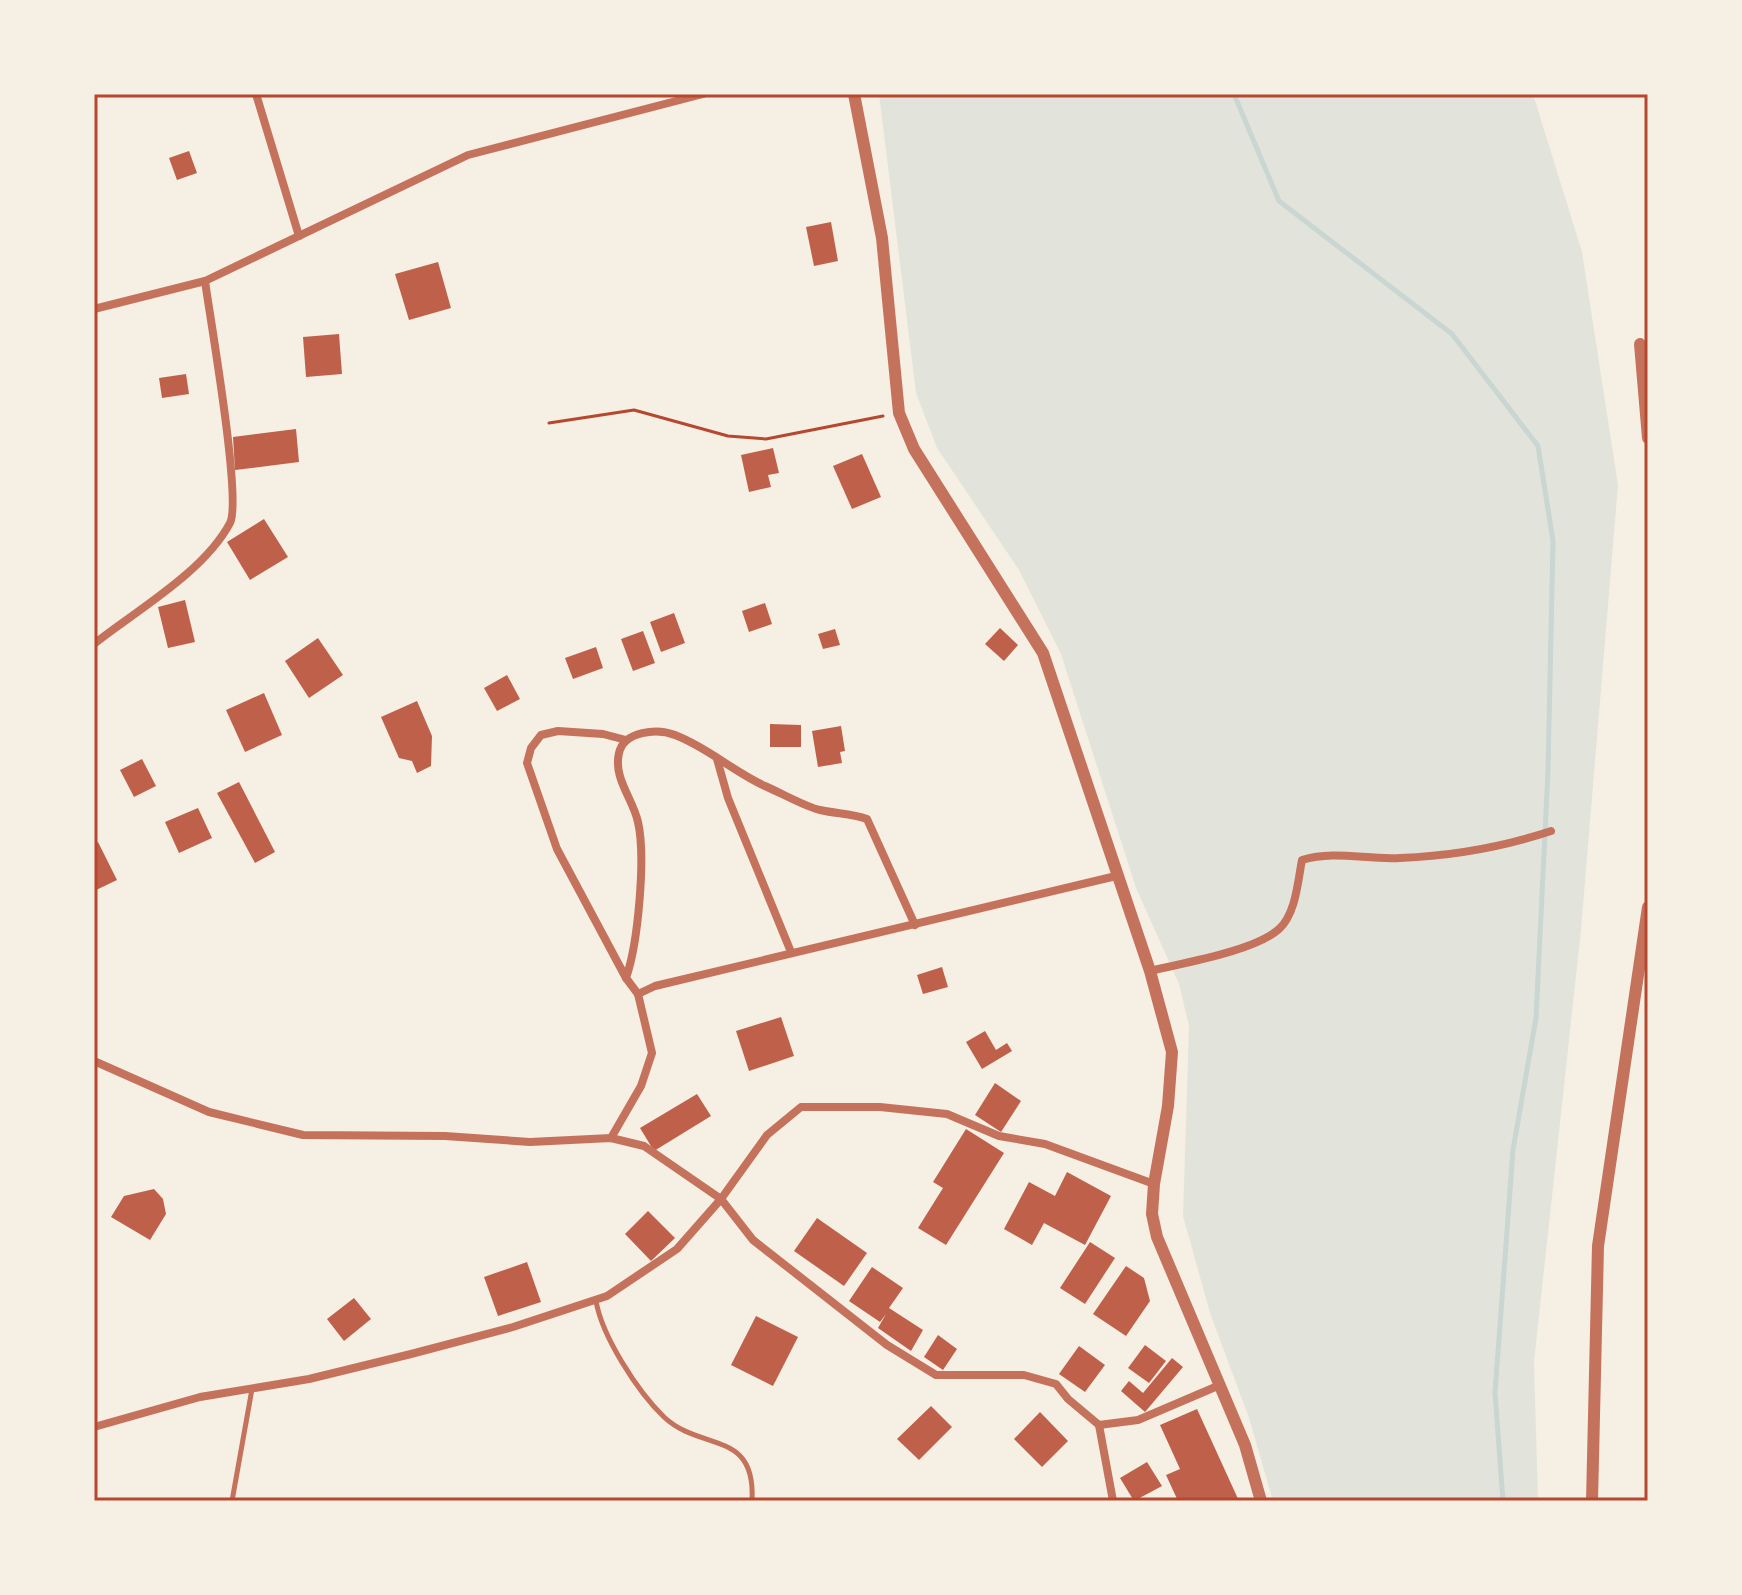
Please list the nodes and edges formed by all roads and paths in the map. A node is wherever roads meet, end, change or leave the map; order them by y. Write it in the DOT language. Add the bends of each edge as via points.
graph roads {
  1 [pos="256,94"];
  2 [pos="703,94"];
  3 [pos="854,94"];
  4 [pos="299,236"];
  5 [pos="205,281"];
  6 [pos="94,309"];
  7 [pos="1644,346"];
  8 [pos="899,413"];
  9 [pos="549,423"];
  10 [pos="1648,438"];
  11 [pos="94,644"];
  12 [pos="626,740"];
  13 [pos="717,759"];
  14 [pos="1551,831"];
  15 [pos="1116,876"];
  16 [pos="1648,907"];
  17 [pos="915,925"];
  18 [pos="791,952"];
  19 [pos="1150,971"];
  20 [pos="626,978"];
  21 [pos="638,994"];
  22 [pos="94,1061"];
  23 [pos="611,1138"];
  24 [pos="1154,1184"];
  25 [pos="721,1199"];
  26 [pos="595,1300"];
  27 [pos="1220,1385"];
  28 [pos="252,1388"];
  29 [pos="1099,1425"];
  30 [pos="94,1427"];
  31 [pos="232,1501"];
  32 [pos="752,1501"];
  33 [pos="1113,1501"];
  34 [pos="1261,1501"];
  35 [pos="1592,1501"];
  1 -- 4 [label="street"];
  2 -- 4 [label="street" via="468,155"];
  3 -- 8 [label="street" via="882,238"];
  4 -- 5 [label="street"];
  5 -- 6 [label="street"];
  5 -- 11 [label="street" via="230,459 232,520 202,561"];
  7 -- 10 [label="street"];
  8 -- 9 [label="path" via="766,439 728,436 634,410"];
  8 -- 15 [label="street" via="914,449 1043,653"];
  12 -- 13 [label="street" via="650,731 674,734"];
  12 -- 20 [label="street" via="617,764 634,805 642,851"];
  12 -- 20 [label="street" via="558,731 541,735 527,763 557,849"];
  13 -- 17 [label="street" via="818,810 867,819"];
  13 -- 18 [label="street"];
  14 -- 19 [label="street" via="1507,845 1399,858 1323,853 1302,860 1295,899 1280,929 1237,950"];
  15 -- 17 [label="street"];
  15 -- 19 [label="street"];
  16 -- 35 [label="street" via="1598,1246"];
  17 -- 18 [label="street"];
  18 -- 21 [label="street"];
  19 -- 24 [label="street" via="1172,1052"];
  20 -- 21 [label="street"];
  21 -- 23 [label="street" via="652,1053 641,1086"];
  22 -- 23 [label="street" via="209,1112 303,1135 530,1142"];
  23 -- 25 [label="street" via="644,1146"];
  24 -- 25 [label="street" via="1045,1144 999,1136 947,1114 801,1107 767,1135"];
  24 -- 27 [label="street" via="1157,1237"];
  25 -- 26 [label="street" via="677,1249 645,1274"];
  25 -- 29 [label="street" via="753,1240 887,1345 936,1375 1024,1375 1056,1384"];
  26 -- 28 [label="street" via="425,1350"];
  26 -- 32 [label="lane" via="600,1325 664,1418 726,1444 745,1459 753,1480"];
  27 -- 29 [label="street" via="1138,1420"];
  27 -- 34 [label="street"];
  28 -- 30 [label="street"];
  28 -- 31 [label="lane"];
  29 -- 33 [label="street"];
}
